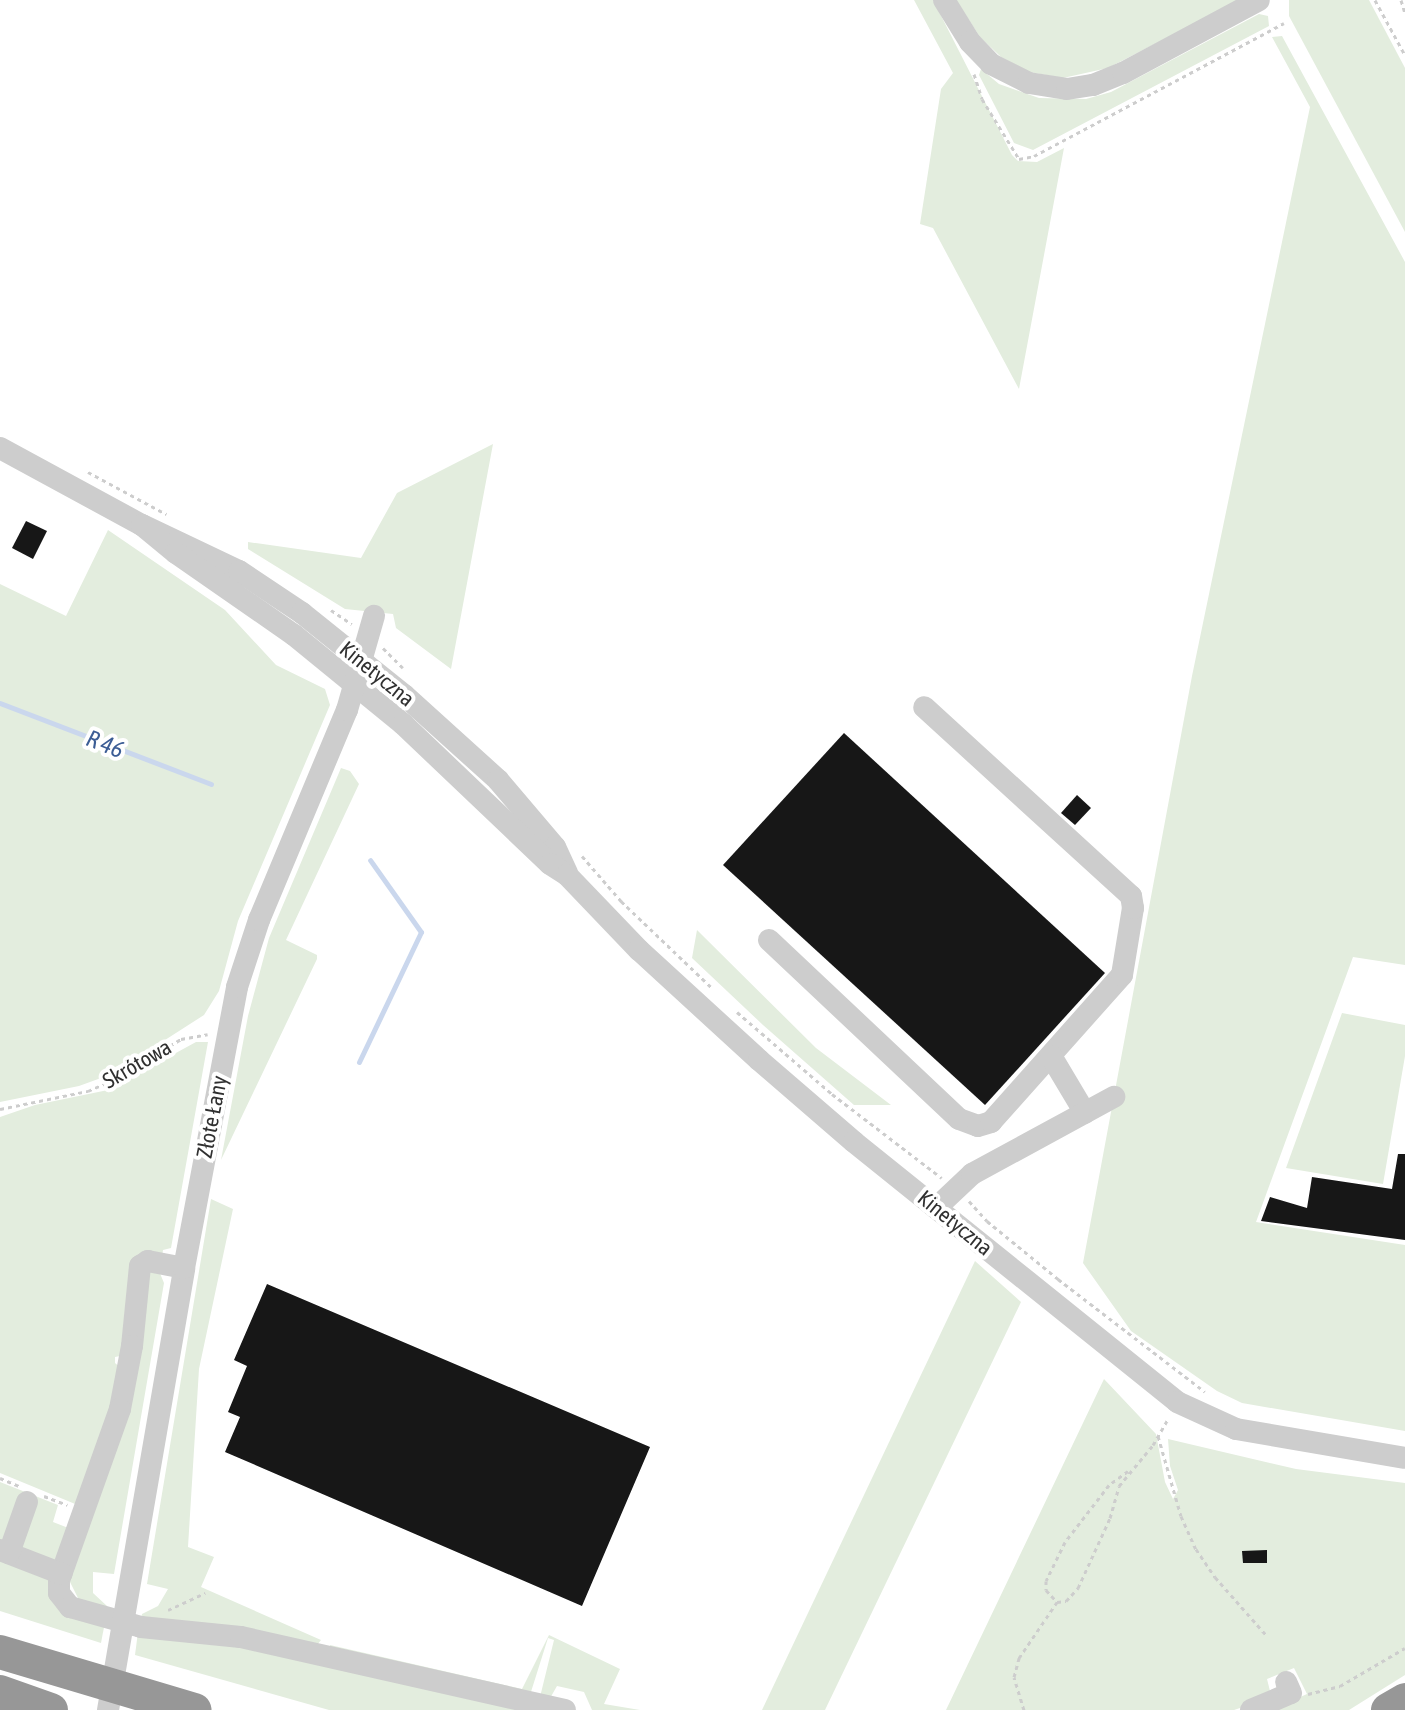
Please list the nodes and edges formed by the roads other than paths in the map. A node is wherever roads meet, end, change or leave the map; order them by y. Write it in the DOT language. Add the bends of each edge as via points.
graph roads {
  1 [pos="944,0"];
  2 [pos="1259,0"];
  3 [pos="0,448"];
  4 [pos="142,525"];
  5 [pos="371,627"];
  6 [pos="363,661"];
  7 [pos="356,686"];
  8 [pos="924,707"];
  9 [pos="567,875"];
  10 [pos="769,940"];
  11 [pos="1051,1056"];
  12 [pos="1114,1097"];
  13 [pos="1085,1113"];
  14 [pos="936,1208"];
  15 [pos="184,1268"];
  16 [pos="1405,1458"];
  17 [pos="27,1502"];
  18 [pos="5,1552"];
  19 [pos="62,1574"];
  20 [pos="0,1652"];
  21 [pos="1288,1688"];
  22 [pos="0,1692"];
  23 [pos="1405,1700"];
  24 [pos="51,1710"];
  25 [pos="108,1710"];
  26 [pos="195,1710"];
  27 [pos="565,1710"];
  28 [pos="1251,1710"];
  29 [pos="1388,1710"];
  1 -- 2 [label="street" via="991,64 1029,83 1067,89 1123,73"];
  3 -- 4 [label="street, Kinetyczna"];
  4 -- 6 [label="street, Kinetyczna" via="275,593"];
  4 -- 7 [label="street, Kinetyczna"];
  5 -- 6 [label="street, Złote Łany"];
  6 -- 7 [label="street, Złote Łany"];
  6 -- 9 [label="street, Kinetyczna" via="521,803 555,847"];
  7 -- 9 [label="street, Kinetyczna"];
  7 -- 15 [label="street, Złote Łany" via="259,920 237,987"];
  8 -- 11 [label="street" via="1133,901 1122,975"];
  9 -- 14 [label="street, Kinetyczna" via="639,950 759,1060"];
  10 -- 11 [label="street" via="964,1123 991,1122"];
  11 -- 13 [label="street"];
  12 -- 13 [label="street"];
  13 -- 14 [label="street" via="972,1174"];
  14 -- 16 [label="street, Kinetyczna" via="1199,1415 1266,1435"];
  15 -- 19 [label="street" via="148,1261 140,1266 120,1409"];
  15 -- 25 [label="street, Złote Łany"];
  17 -- 18 [label="street"];
  18 -- 19 [label="street"];
  19 -- 27 [label="street" via="59,1593 70,1607 150,1628 241,1637"];
  20 -- 26 [label="highway"];
  21 -- 28 [label="street"];
  22 -- 24 [label="highway"];
  23 -- 29 [label="highway"];
}
